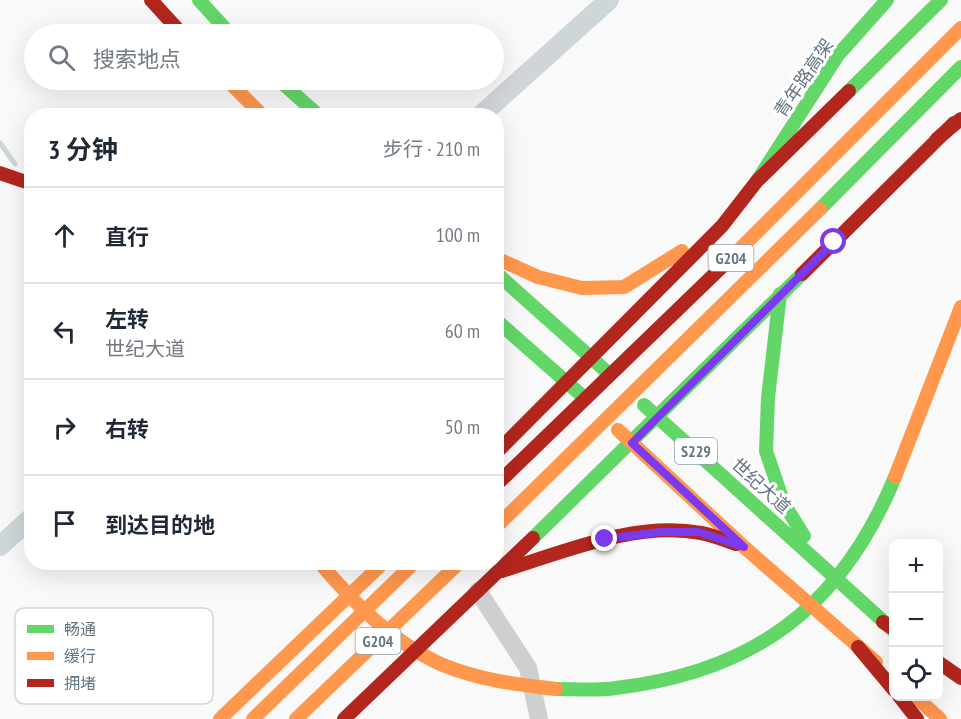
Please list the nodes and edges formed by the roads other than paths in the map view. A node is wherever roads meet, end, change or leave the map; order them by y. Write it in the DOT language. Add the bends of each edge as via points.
graph roads {
  1 [pos="151,0"];
  2 [pos="199,0"];
  3 [pos="887,0"];
  4 [pos="941,0"];
  5 [pos="173,24"];
  6 [pos="221,24"];
  7 [pos="961,28"];
  8 [pos="961,67"];
  9 [pos="237,90"];
  10 [pos="290,90"];
  11 [pos="255,108"];
  12 [pos="310,108"];
  13 [pos="961,117"];
  14 [pos="0,173"];
  15 [pos="24,181"];
  16 [pos="757,181"];
  17 [pos="722,226"];
  18 [pos="504,262"];
  19 [pos="504,280"];
  20 [pos="780,294"];
  21 [pos="961,308"];
  22 [pos="504,327"];
  23 [pos="592,359"];
  24 [pos="567,382"];
  25 [pos="657,416"];
  26 [pos="632,443"];
  27 [pos="504,445"];
  28 [pos="504,476"];
  29 [pos="504,519"];
  30 [pos="744,547"];
  31 [pos="823,565"];
  32 [pos="504,566"];
  33 [pos="312,570"];
  34 [pos="326,570"];
  35 [pos="376,570"];
  36 [pos="408,570"];
  37 [pos="452,570"];
  38 [pos="500,570"];
  39 [pos="497,573"];
  40 [pos="478,591"];
  41 [pos="889,626"];
  42 [pos="858,647"];
  43 [pos="943,665"];
  44 [pos="889,674"];
  45 [pos="943,675"];
  46 [pos="961,678"];
  47 [pos="889,684"];
  48 [pos="475,690"];
  49 [pos="961,691"];
  50 [pos="903,701"];
  51 [pos="920,701"];
  52 [pos="520,707"];
  53 [pos="545,718"];
  54 [pos="220,719"];
  55 [pos="253,719"];
  56 [pos="296,719"];
  57 [pos="344,719"];
  58 [pos="917,719"];
  59 [pos="940,719"];
  1 -- 5 [label="main road"];
  2 -- 6 [label="main road"];
  3 -- 16 [label="main road, 青年路高架" via="838,55"];
  4 -- 16 [label="main road"];
  7 -- 28 [label="main road, G204" via="698,291"];
  8 -- 29 [label="main road, G204" via="717,313"];
  9 -- 11 [label="main road"];
  10 -- 12 [label="main road"];
  13 -- 20 [label="main road"];
  14 -- 15 [label="main road"];
  16 -- 17 [label="main road"];
  17 -- 18 [label="main road" via="624,287 582,288 538,277"];
  17 -- 23 [label="main road"];
  19 -- 23 [label="main road, 世纪大道 / S229"];
  20 -- 25 [label="main road"];
  20 -- 31 [label="main road" via="766,451 784,504"];
  21 -- 34 [label="main road" via="885,502 856,554 823,597 778,636 727,666 639,693 558,696 507,688 445,666 402,641 356,604"];
  22 -- 24 [label="main road, S229"];
  23 -- 24 [label="main road"];
  23 -- 25 [label="main road, 世纪大道 / S229"];
  24 -- 26 [label="main road, S229"];
  24 -- 27 [label="main road"];
  25 -- 26 [label="main road"];
  25 -- 31 [label="main road, 世纪大道 / S229"];
  26 -- 30 [label="main road, S229"];
  26 -- 32 [label="main road"];
  30 -- 39 [label="main road" via="699,532 660,532 605,539"];
  30 -- 42 [label="main road, S229"];
  31 -- 41 [label="main road, 世纪大道 / S229"];
  33 -- 48 [label="main road" via="342,608 392,649"];
  35 -- 54 [label="main road"];
  36 -- 55 [label="main road, G204"];
  37 -- 56 [label="main road, G204"];
  38 -- 39 [label="main road"];
  39 -- 40 [label="main road"];
  40 -- 53 [label="street" via="528,668"];
  40 -- 57 [label="main road"];
  42 -- 44 [label="main road, S229"];
  42 -- 47 [label="main road"];
  43 -- 46 [label="main road"];
  45 -- 49 [label="main road"];
  50 -- 58 [label="main road"];
  51 -- 59 [label="main road"];
  52 -- 53 [label="main road"];
}
